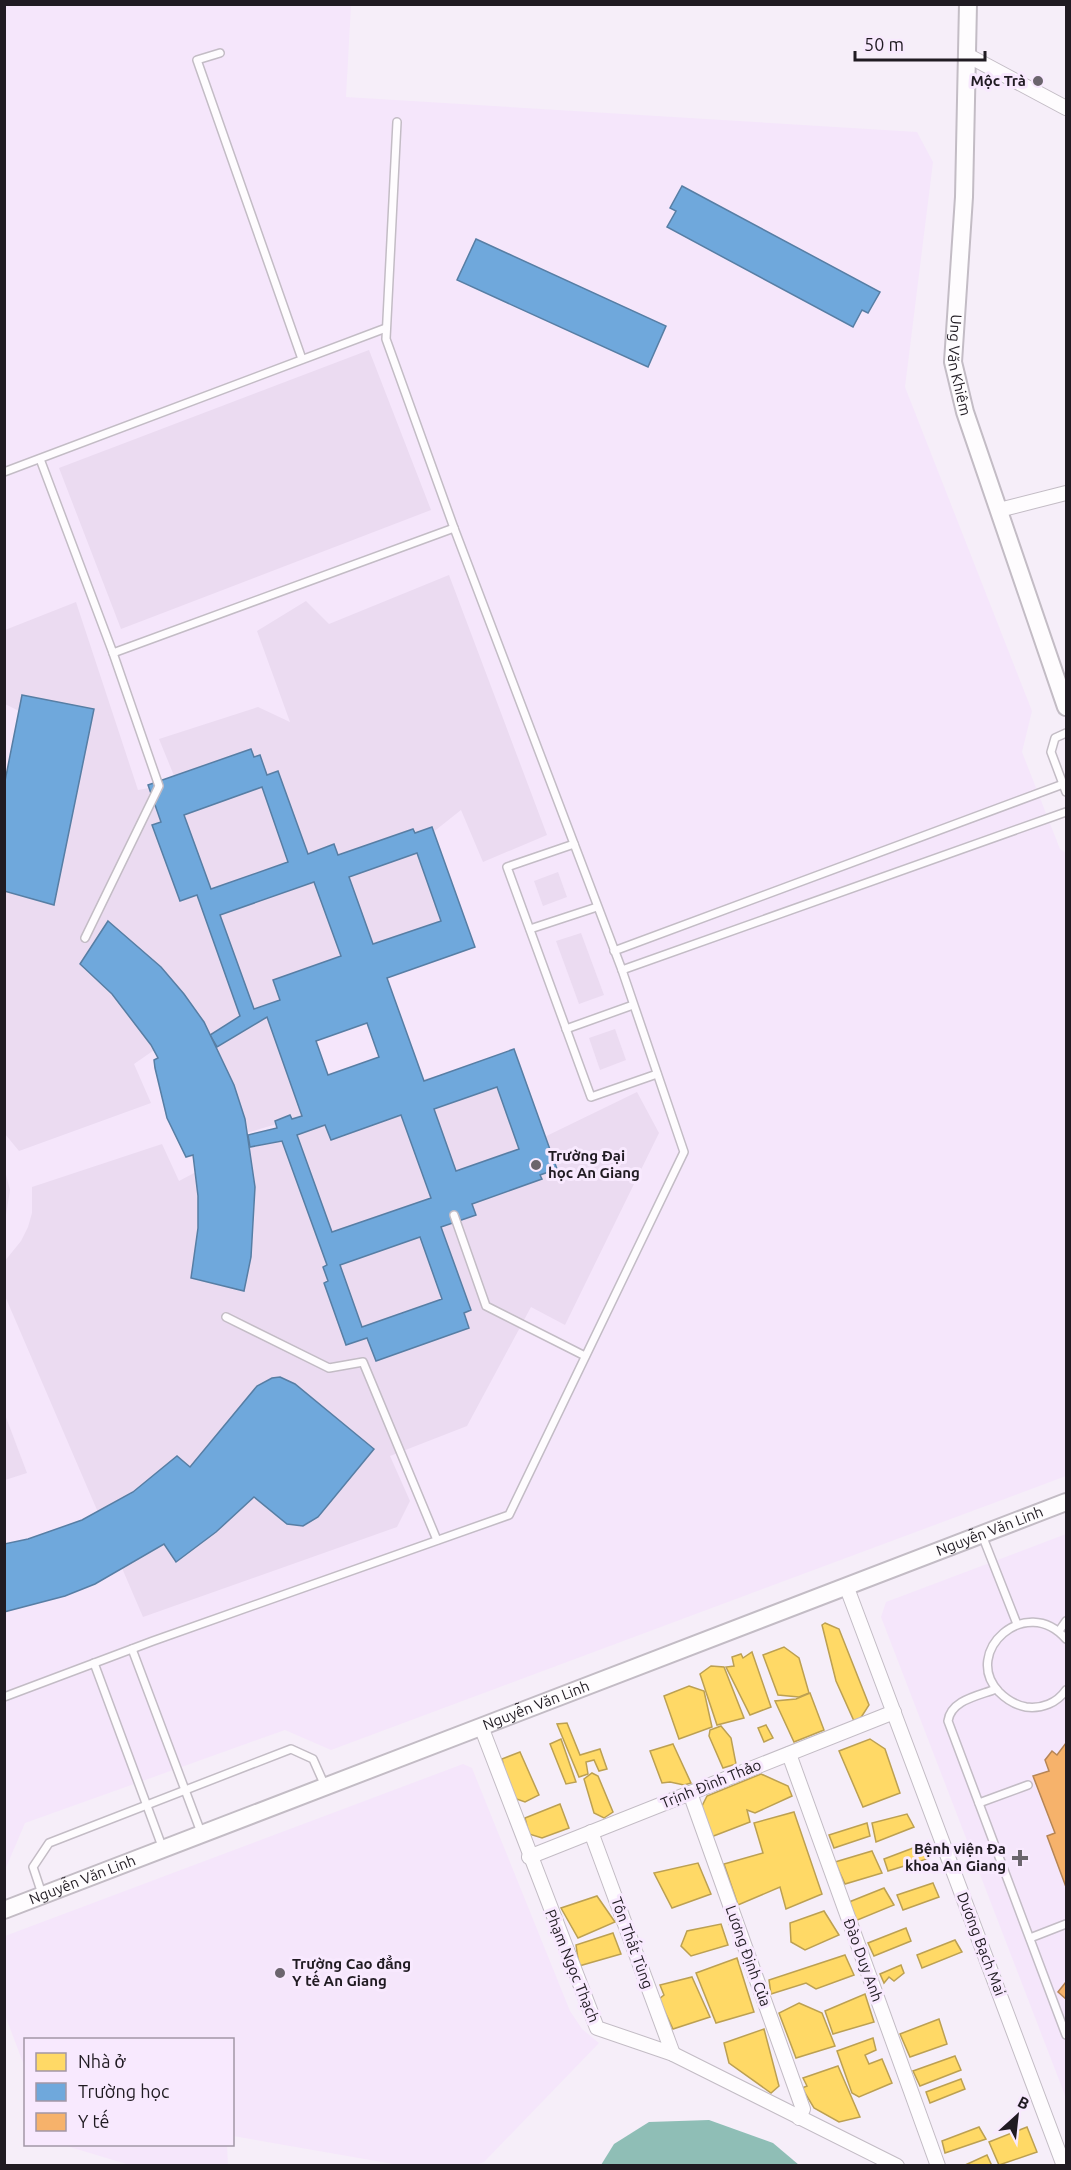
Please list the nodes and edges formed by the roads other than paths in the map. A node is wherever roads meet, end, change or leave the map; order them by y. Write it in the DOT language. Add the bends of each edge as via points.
graph roads {
  1 [pos="968,4"];
  2 [pos="220,53"];
  3 [pos="967,55"];
  4 [pos="1066,108"];
  5 [pos="397,122"];
  6 [pos="386,328"];
  7 [pos="302,359"];
  8 [pos="40,459"];
  9 [pos="4,472"];
  10 [pos="1066,493"];
  11 [pos="999,510"];
  12 [pos="454,528"];
  13 [pos="113,653"];
  14 [pos="1066,707"];
  15 [pos="1066,734"];
  16 [pos="1065,784"];
  17 [pos="1066,792"];
  18 [pos="1066,812"];
  19 [pos="574,844"];
  20 [pos="597,907"];
  21 [pos="530,929"];
  22 [pos="85,938"];
  23 [pos="614,951"];
  24 [pos="622,970"];
  25 [pos="633,1005"];
  26 [pos="566,1029"];
  27 [pos="657,1074"];
  28 [pos="454,1215"];
  29 [pos="226,1317"];
  30 [pos="585,1356"];
  31 [pos="1066,1502"];
  32 [pos="982,1535"];
  33 [pos="437,1540"];
  34 [pos="847,1588"];
  35 [pos="1066,1622"];
  36 [pos="1017,1624"];
  37 [pos="1059,1631"];
  38 [pos="1066,1639"];
  39 [pos="132,1649"];
  40 [pos="94,1664"];
  41 [pos="996,1689"];
  42 [pos="1066,1690"];
  43 [pos="4,1697"];
  44 [pos="894,1712"];
  45 [pos="482,1729"];
  46 [pos="789,1754"];
  47 [pos="1028,1785"];
  48 [pos="327,1788"];
  49 [pos="185,1790"];
  50 [pos="690,1793"];
  51 [pos="979,1803"];
  52 [pos="147,1805"];
  53 [pos="591,1832"];
  54 [pos="202,1835"];
  55 [pos="164,1850"];
  56 [pos="529,1857"];
  57 [pos="42,1896"];
  58 [pos="4,1911"];
  59 [pos="1066,1924"];
  60 [pos="1030,1938"];
  61 [pos="1066,2035"];
  62 [pos="673,2054"];
  63 [pos="799,2118"];
  64 [pos="897,2166"];
  65 [pos="938,2166"];
  66 [pos="1064,2166"];
  1 -- 3 [label="street, Ung Văn Khiêm"];
  2 -- 7 [label="lane" via="197,60"];
  3 -- 4 [label="street"];
  3 -- 11 [label="street, Ung Văn Khiêm" via="964,197 952,362"];
  5 -- 6 [label="lane"];
  6 -- 7 [label="lane"];
  6 -- 12 [label="lane" via="386,339"];
  7 -- 8 [label="lane"];
  8 -- 9 [label="lane"];
  8 -- 13 [label="lane"];
  10 -- 11 [label="street"];
  11 -- 14 [label="street, Ung Văn Khiêm"];
  12 -- 13 [label="lane"];
  12 -- 19 [label="lane"];
  13 -- 22 [label="lane" via="159,786"];
  15 -- 16 [label="lane" via="1055,738 1051,752"];
  16 -- 17 [label="lane"];
  16 -- 23 [label="lane"];
  18 -- 24 [label="lane"];
  19 -- 20 [label="lane"];
  19 -- 21 [label="lane" via="507,867"];
  20 -- 21 [label="lane"];
  20 -- 23 [label="lane"];
  21 -- 26 [label="lane"];
  23 -- 24 [label="lane"];
  24 -- 25 [label="lane"];
  25 -- 26 [label="lane"];
  25 -- 27 [label="lane"];
  26 -- 27 [label="lane" via="591,1097"];
  27 -- 30 [label="lane" via="684,1152"];
  28 -- 30 [label="lane" via="486,1306"];
  29 -- 33 [label="lane" via="329,1368 363,1362"];
  30 -- 33 [label="lane" via="509,1515"];
  31 -- 32 [label="street, Nguyễn Văn Linh"];
  32 -- 34 [label="street, Nguyễn Văn Linh"];
  32 -- 36 [label="lane"];
  33 -- 39 [label="lane"];
  34 -- 44 [label="street, Dương Bạch Mai"];
  34 -- 45 [label="street, Nguyễn Văn Linh"];
  35 -- 37 [label="lane"];
  36 -- 37 [label="lane" via="1046,1624"];
  36 -- 41 [label="lane" via="996,1639 991,1651 990,1677"];
  37 -- 38 [label="lane"];
  39 -- 40 [label="lane"];
  39 -- 49 [label="lane"];
  40 -- 43 [label="lane"];
  40 -- 52 [label="lane"];
  41 -- 42 [label="lane" via="1019,1706 1034,1708 1049,1705"];
  41 -- 51 [label="lane" via="956,1705 948,1721"];
  44 -- 46 [label="street, Trịnh Đình Thảo"];
  44 -- 66 [label="street, Dương Bạch Mai"];
  45 -- 48 [label="street, Nguyễn Văn Linh"];
  45 -- 56 [label="street, Phạm Ngọc Thạch"];
  46 -- 50 [label="street, Trịnh Đình Thảo"];
  46 -- 65 [label="street, Đào Duy Anh"];
  47 -- 51 [label="lane"];
  48 -- 49 [label="lane" via="313,1759 291,1749"];
  48 -- 54 [label="street, Nguyễn Văn Linh"];
  49 -- 52 [label="lane"];
  49 -- 54 [label="lane"];
  50 -- 53 [label="street, Trịnh Đình Thảo"];
  50 -- 63 [label="street, Lương Định Của" via="803,2109"];
  51 -- 60 [label="lane"];
  52 -- 55 [label="lane"];
  52 -- 57 [label="lane" via="49,1843 33,1867"];
  53 -- 56 [label="street, Trịnh Đình Thảo"];
  53 -- 62 [label="street, Tôn Thất Tùng"];
  54 -- 55 [label="street, Nguyễn Văn Linh"];
  55 -- 57 [label="street, Nguyễn Văn Linh"];
  56 -- 62 [label="street, Phạm Ngọc Thạch" via="597,2028"];
  57 -- 58 [label="street, Nguyễn Văn Linh"];
  59 -- 60 [label="lane"];
  60 -- 61 [label="lane"];
  62 -- 63 [label="street, Phạm Ngọc Thạch"];
  63 -- 64 [label="street, Phạm Ngọc Thạch"];
}
